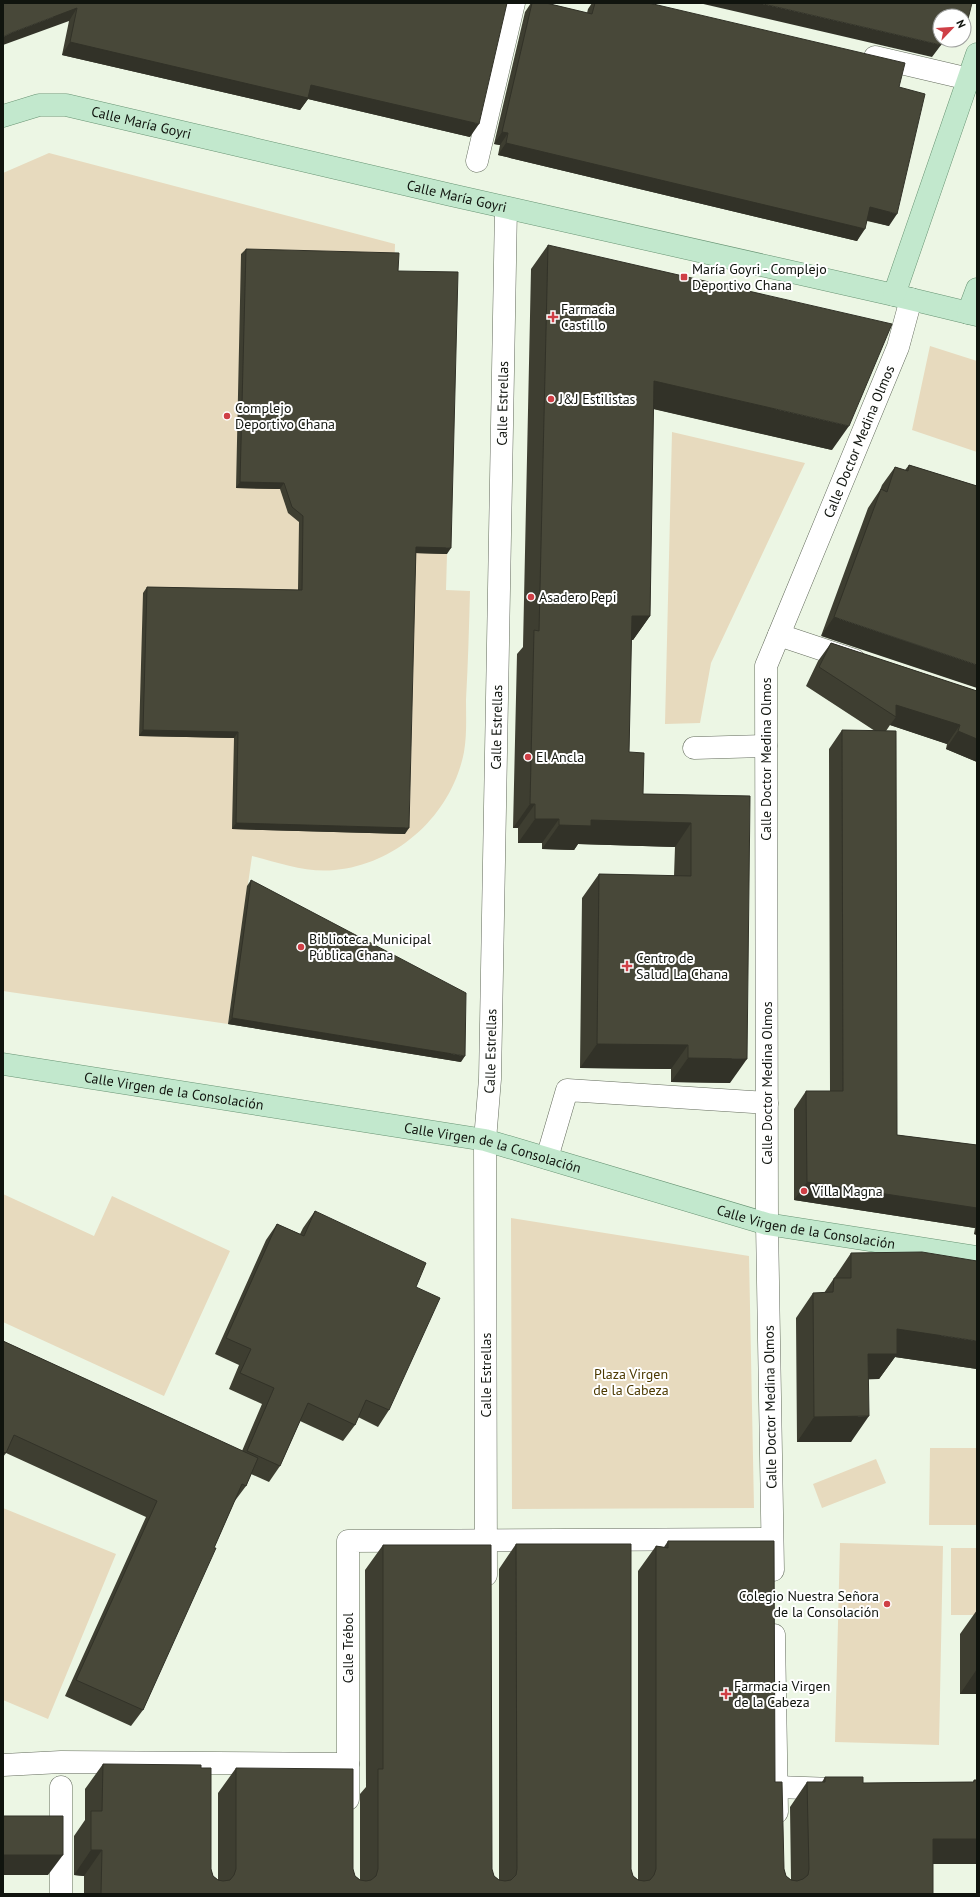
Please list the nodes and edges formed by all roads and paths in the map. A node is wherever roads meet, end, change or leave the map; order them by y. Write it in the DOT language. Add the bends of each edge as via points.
graph roads {
  1 [pos="514,3"];
  2 [pos="853,52"];
  3 [pos="977,54"];
  4 [pos="969,79"];
  5 [pos="3,116"];
  6 [pos="477,161"];
  7 [pos="506,208"];
  8 [pos="977,289"];
  9 [pos="903,297"];
  10 [pos="973,314"];
  11 [pos="779,635"];
  12 [pos="875,667"];
  13 [pos="766,746"];
  14 [pos="694,748"];
  15 [pos="3,1064"];
  16 [pos="767,1103"];
  17 [pos="485,1140"];
  18 [pos="547,1158"];
  19 [pos="767,1224"];
  20 [pos="977,1257"];
  21 [pos="772,1539"];
  22 [pos="486,1540"];
  23 [pos="773,1591"];
  24 [pos="486,1595"];
  25 [pos="774,1614"];
  26 [pos="348,1764"];
  27 [pos="3,1765"];
  28 [pos="61,1786"];
  29 [pos="776,1787"];
  30 [pos="854,1789"];
  31 [pos="348,1818"];
  32 [pos="777,1833"];
  33 [pos="61,1894"];
  1 -- 6 [label="street"];
  2 -- 4 [label="street"];
  3 -- 4 [label="main road, Calle Doctor Medina Olmos"];
  4 -- 9 [label="main road, Calle Doctor Medina Olmos"];
  5 -- 7 [label="main road, Calle María Goyri" via="39,105 66,105"];
  7 -- 9 [label="main road, Calle María Goyri"];
  7 -- 17 [label="street, Calle Estrellas" via="490,1072"];
  8 -- 10 [label="main road"];
  9 -- 10 [label="main road, Calle María Goyri"];
  9 -- 11 [label="street, Calle Doctor Medina Olmos" via="898,347"];
  11 -- 12 [label="street"];
  11 -- 13 [label="street, Calle Doctor Medina Olmos" via="766,666"];
  13 -- 14 [label="street"];
  13 -- 16 [label="street, Calle Doctor Medina Olmos"];
  15 -- 17 [label="main road, Calle Virgen de la Consolación"];
  16 -- 18 [label="street" via="567,1090"];
  16 -- 19 [label="street, Calle Doctor Medina Olmos"];
  17 -- 18 [label="main road, Calle Virgen de la Consolación"];
  17 -- 22 [label="street, Calle Estrellas"];
  18 -- 19 [label="main road, Calle Virgen de la Consolación"];
  19 -- 20 [label="main road, Calle Virgen de la Consolación"];
  19 -- 21 [label="street, Calle Doctor Medina Olmos"];
  21 -- 22 [label="street" via="626,1551"];
  21 -- 23 [label="street, Calle Doctor Medina Olmos"];
  22 -- 24 [label="street, Calle Estrellas"];
  22 -- 26 [label="street, Calle Trébol" via="348,1541"];
  25 -- 29 [label="street"];
  26 -- 27 [label="street" via="61,1762"];
  26 -- 31 [label="street, Calle Trébol"];
  28 -- 33 [label="street"];
  29 -- 30 [label="street"];
  29 -- 32 [label="street"];
}
